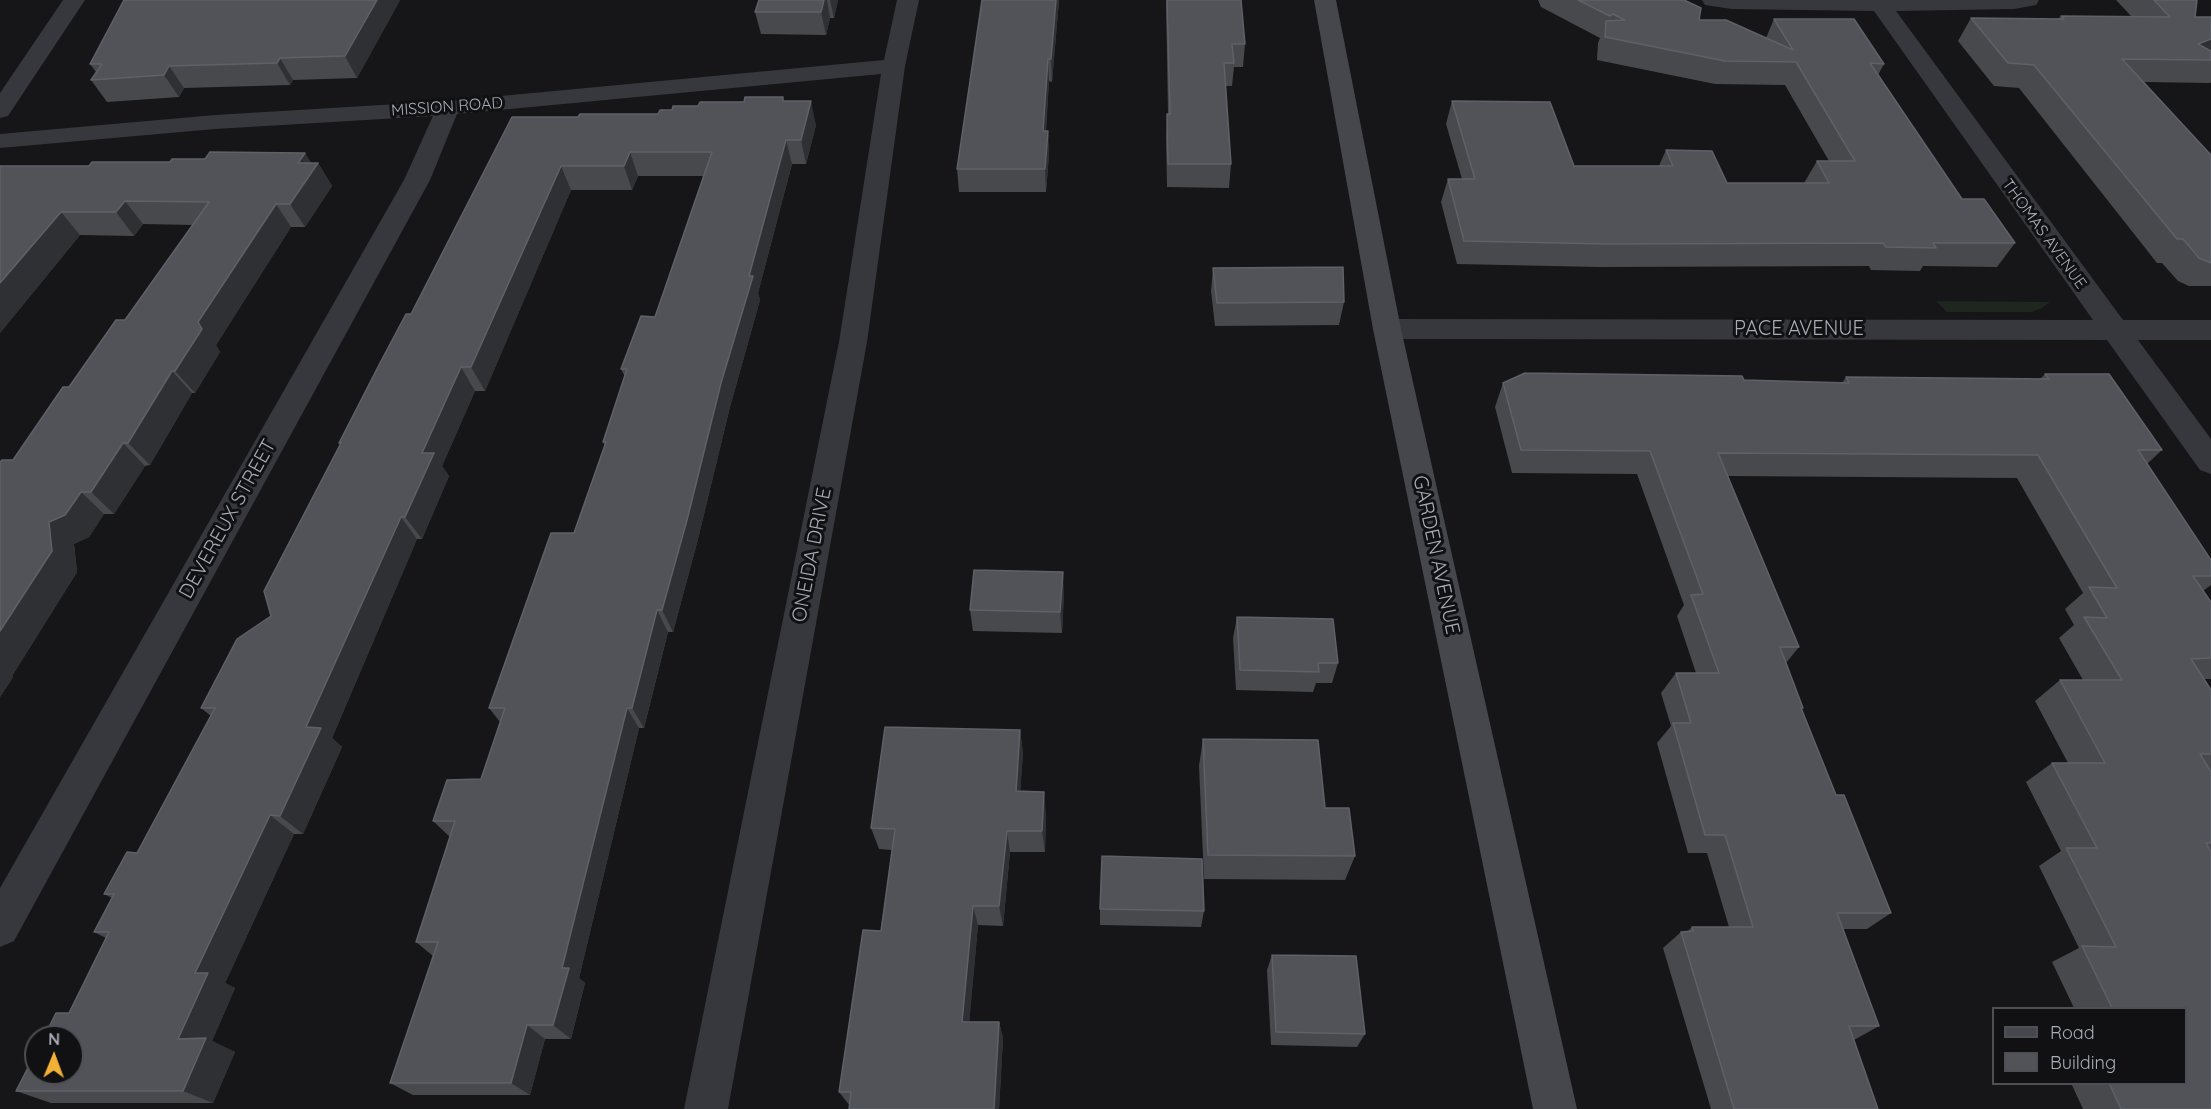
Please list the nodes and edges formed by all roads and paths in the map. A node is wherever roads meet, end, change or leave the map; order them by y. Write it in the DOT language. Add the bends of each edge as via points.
graph roads {
  1 [pos="74,0"];
  2 [pos="908,0"];
  3 [pos="1325,0"];
  4 [pos="1713,0"];
  5 [pos="2028,0"];
  6 [pos="1880,5"];
  7 [pos="894,66"];
  8 [pos="448,108"];
  9 [pos="0,111"];
  10 [pos="0,141"];
  11 [pos="1388,329"];
  12 [pos="2113,329"];
  13 [pos="2211,330"];
  14 [pos="2211,462"];
  15 [pos="0,927"];
  16 [pos="706,1109"];
  17 [pos="1555,1109"];
  1 -- 9 [label="street"];
  2 -- 7 [label="street, ONEIDA DRIVE"];
  3 -- 11 [label="street, GARDEN AVENUE"];
  4 -- 6 [label="street"];
  5 -- 6 [label="street"];
  6 -- 12 [label="street, THOMAS AVENUE"];
  7 -- 8 [label="street, MISSION ROAD"];
  7 -- 16 [label="street, ONEIDA DRIVE" via="853,342"];
  8 -- 10 [label="street, MISSION ROAD" via="215,122"];
  8 -- 15 [label="street, DEVEREUX STREET" via="411,190"];
  11 -- 12 [label="street, PACE AVENUE"];
  11 -- 17 [label="street, GARDEN AVENUE"];
  12 -- 13 [label="street, PACE AVENUE"];
  12 -- 14 [label="street, THOMAS AVENUE"];
}
